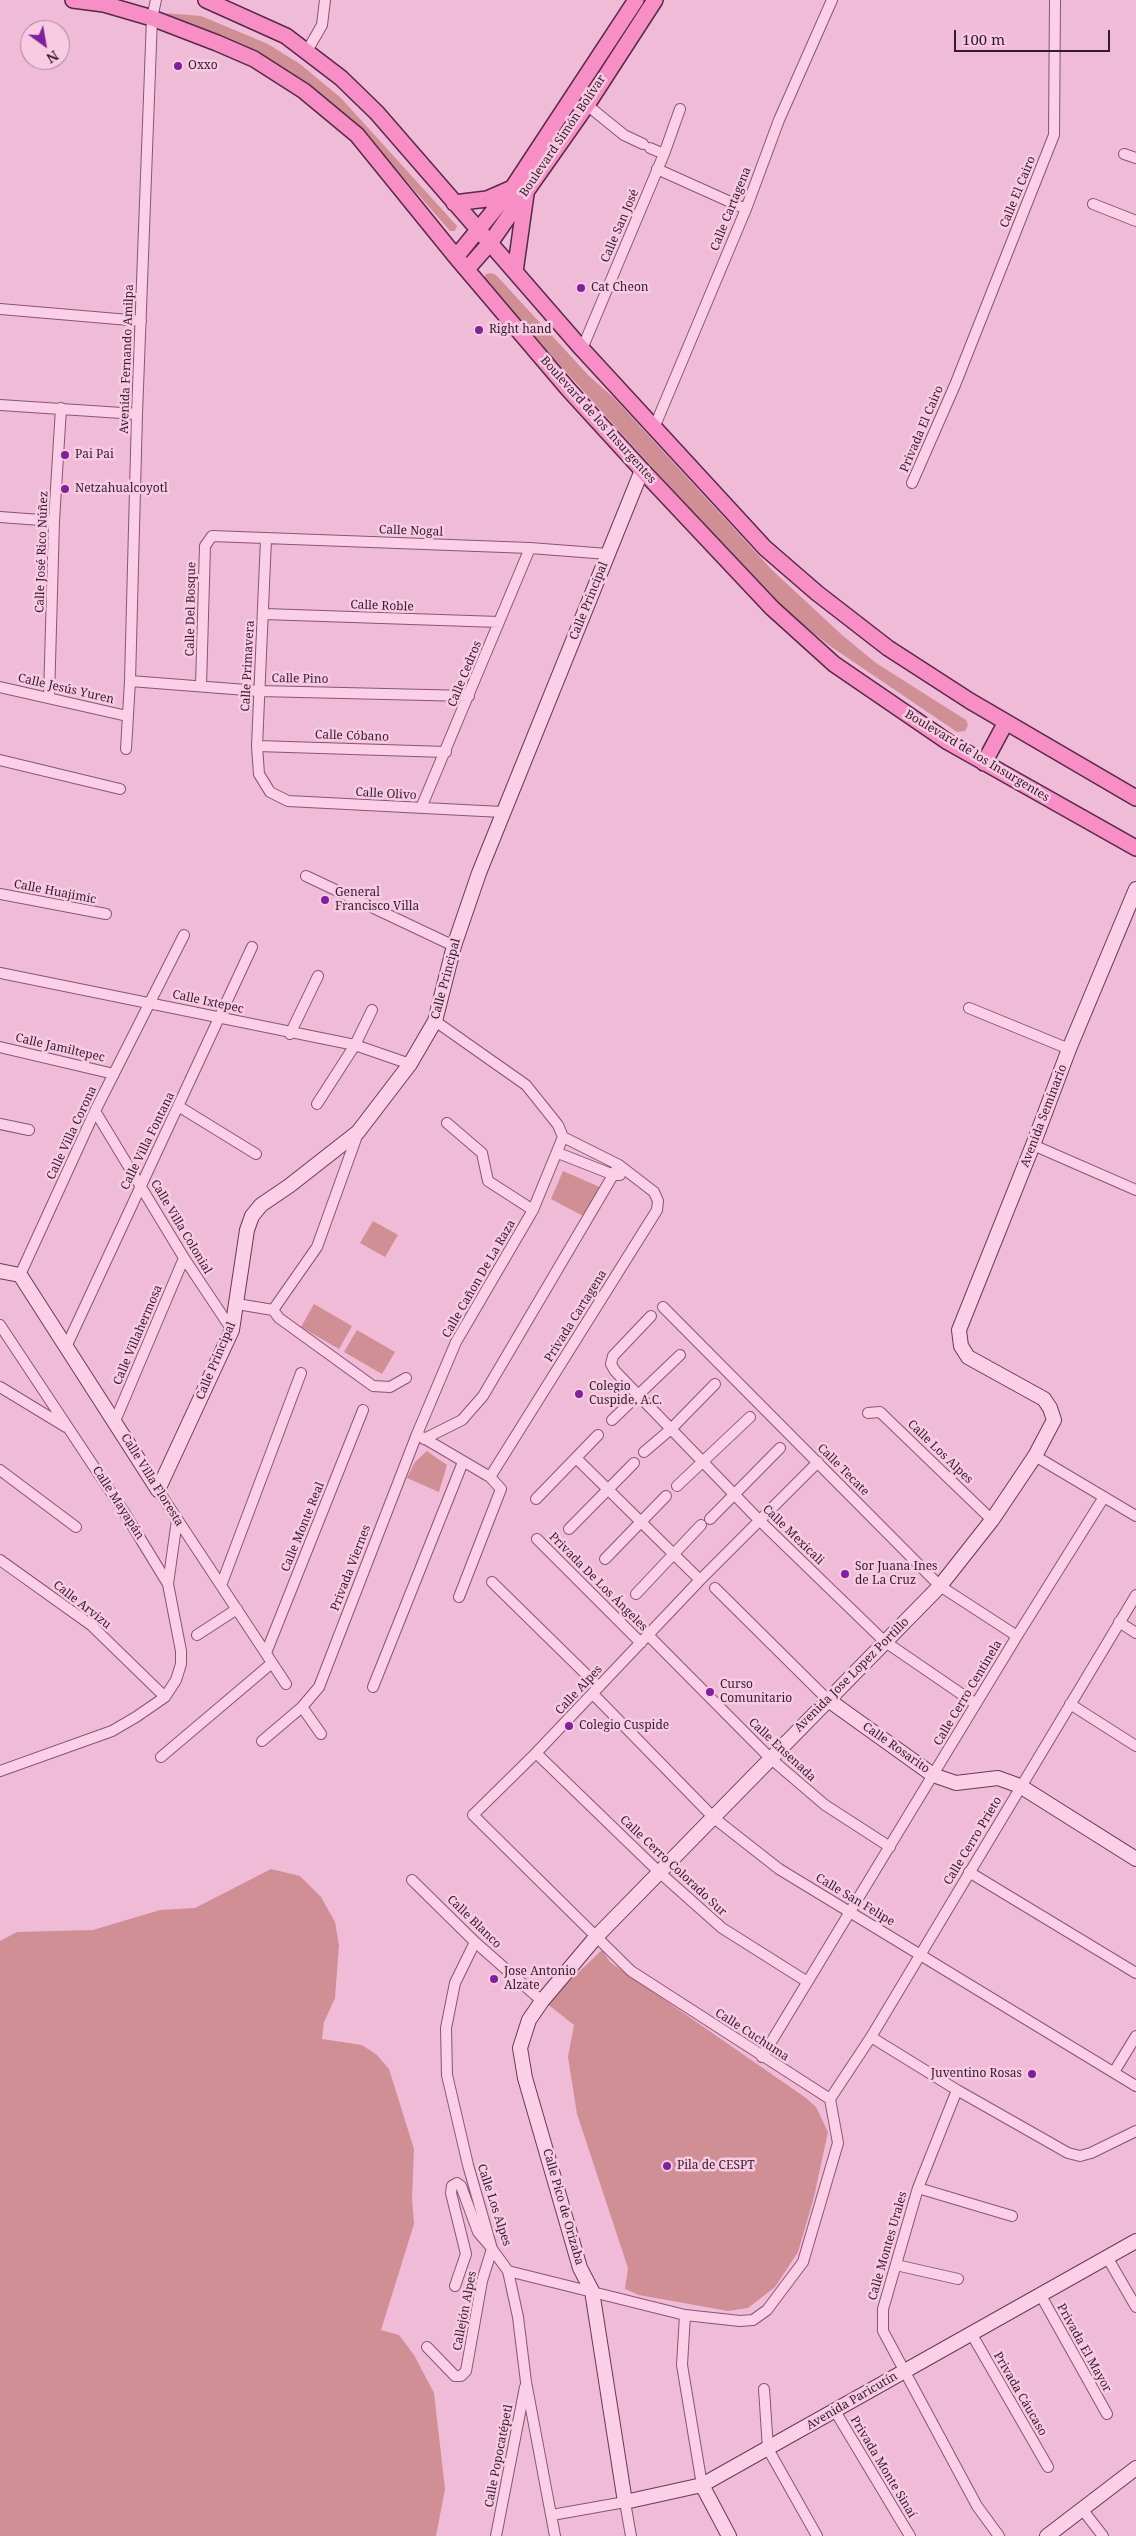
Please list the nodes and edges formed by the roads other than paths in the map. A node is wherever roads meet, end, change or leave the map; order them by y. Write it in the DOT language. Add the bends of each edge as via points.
graph roads {
  1 [pos="73,0"];
  2 [pos="156,0"];
  3 [pos="206,0"];
  4 [pos="325,0"];
  5 [pos="636,0"];
  6 [pos="656,0"];
  7 [pos="832,0"];
  8 [pos="1055,0"];
  9 [pos="152,18"];
  10 [pos="306,52"];
  11 [pos="587,105"];
  12 [pos="680,109"];
  13 [pos="664,154"];
  14 [pos="1124,154"];
  15 [pos="1136,158"];
  16 [pos="657,169"];
  17 [pos="520,189"];
  18 [pos="454,203"];
  19 [pos="1093,204"];
  20 [pos="746,209"];
  21 [pos="1136,221"];
  22 [pos="479,231"];
  23 [pos="490,242"];
  24 [pos="456,257"];
  25 [pos="467,269"];
  26 [pos="515,272"];
  27 [pos="0,309"];
  28 [pos="140,321"];
  29 [pos="582,349"];
  30 [pos="954,384"];
  31 [pos="0,405"];
  32 [pos="62,408"];
  33 [pos="137,414"];
  34 [pos="654,428"];
  35 [pos="642,470"];
  36 [pos="912,483"];
  37 [pos="0,517"];
  38 [pos="54,520"];
  39 [pos="212,536"];
  40 [pos="266,538"];
  41 [pos="530,548"];
  42 [pos="608,554"];
  43 [pos="264,614"];
  44 [pos="499,622"];
  45 [pos="130,681"];
  46 [pos="0,686"];
  47 [pos="201,686"];
  48 [pos="259,691"];
  49 [pos="469,696"];
  50 [pos="49,698"];
  51 [pos="127,716"];
  52 [pos="1006,722"];
  53 [pos="256,746"];
  54 [pos="126,749"];
  55 [pos="446,752"];
  56 [pos="0,760"];
  57 [pos="984,763"];
  58 [pos="120,789"];
  59 [pos="270,792"];
  60 [pos="1136,798"];
  61 [pos="422,808"];
  62 [pos="502,812"];
  63 [pos="1136,848"];
  64 [pos="306,876"];
  65 [pos="1136,889"];
  66 [pos="0,894"];
  67 [pos="106,914"];
  68 [pos="184,935"];
  69 [pos="454,946"];
  70 [pos="252,947"];
  71 [pos="0,973"];
  72 [pos="318,976"];
  73 [pos="150,1003"];
  74 [pos="969,1008"];
  75 [pos="372,1010"];
  76 [pos="221,1017"];
  77 [pos="436,1021"];
  78 [pos="290,1034"];
  79 [pos="355,1045"];
  80 [pos="0,1048"];
  81 [pos="1069,1049"];
  82 [pos="410,1064"];
  83 [pos="114,1074"];
  84 [pos="317,1104"];
  85 [pos="178,1106"];
  86 [pos="95,1111"];
  87 [pos="0,1124"];
  88 [pos="447,1124"];
  89 [pos="29,1130"];
  90 [pos="358,1132"];
  91 [pos="563,1137"];
  92 [pos="1034,1145"];
  93 [pos="558,1153"];
  94 [pos="256,1154"];
  95 [pos="619,1165"];
  96 [pos="629,1174"];
  97 [pos="614,1175"];
  98 [pos="140,1184"];
  99 [pos="1136,1190"];
  100 [pos="534,1210"];
  101 [pos="184,1258"];
  102 [pos="0,1271"];
  103 [pos="20,1275"];
  104 [pos="237,1304"];
  105 [pos="663,1307"];
  106 [pos="273,1310"];
  107 [pos="651,1316"];
  108 [pos="0,1325"];
  109 [pos="232,1330"];
  110 [pos="67,1345"];
  111 [pos="961,1346"];
  112 [pos="680,1355"];
  113 [pos="301,1373"];
  114 [pos="406,1378"];
  115 [pos="715,1384"];
  116 [pos="0,1388"];
  117 [pos="639,1396"];
  118 [pos="363,1410"];
  119 [pos="868,1413"];
  120 [pos="750,1417"];
  121 [pos="612,1420"];
  122 [pos="115,1421"];
  123 [pos="69,1428"];
  124 [pos="671,1429"];
  125 [pos="598,1435"];
  126 [pos="421,1436"];
  127 [pos="780,1448"];
  128 [pos="644,1452"];
  129 [pos="1035,1456"];
  130 [pos="576,1458"];
  131 [pos="463,1462"];
  132 [pos="818,1462"];
  133 [pos="634,1463"];
  134 [pos="704,1463"];
  135 [pos="0,1470"];
  136 [pos="490,1477"];
  137 [pos="677,1486"];
  138 [pos="158,1490"];
  139 [pos="609,1490"];
  140 [pos="735,1495"];
  141 [pos="666,1496"];
  142 [pos="1104,1497"];
  143 [pos="536,1499"];
  144 [pos="1136,1516"];
  145 [pos="177,1520"];
  146 [pos="759,1520"];
  147 [pos="992,1520"];
  148 [pos="642,1523"];
  149 [pos="76,1528"];
  150 [pos="569,1530"];
  151 [pos="537,1538"];
  152 [pos="676,1554"];
  153 [pos="605,1559"];
  154 [pos="0,1560"];
  155 [pos="700,1580"];
  156 [pos="492,1582"];
  157 [pos="168,1584"];
  158 [pos="222,1584"];
  159 [pos="940,1586"];
  160 [pos="715,1588"];
  161 [pos="636,1594"];
  162 [pos="1136,1595"];
  163 [pos="460,1597"];
  164 [pos="237,1609"];
  165 [pos="1119,1622"];
  166 [pos="1136,1633"];
  167 [pos="197,1635"];
  168 [pos="1017,1636"];
  169 [pos="645,1639"];
  170 [pos="884,1641"];
  171 [pos="266,1653"];
  172 [pos="272,1663"];
  173 [pos="286,1684"];
  174 [pos="373,1688"];
  175 [pos="596,1691"];
  176 [pos="164,1697"];
  177 [pos="827,1699"];
  178 [pos="976,1704"];
  179 [pos="1070,1704"];
  180 [pos="302,1707"];
  181 [pos="321,1734"];
  182 [pos="262,1741"];
  183 [pos="1136,1746"];
  184 [pos="536,1753"];
  185 [pos="161,1757"];
  186 [pos="770,1758"];
  187 [pos="0,1771"];
  188 [pos="934,1775"];
  189 [pos="1020,1786"];
  190 [pos="473,1816"];
  191 [pos="714,1818"];
  192 [pos="890,1847"];
  193 [pos="1136,1859"];
  194 [pos="659,1872"];
  195 [pos="968,1872"];
  196 [pos="412,1880"];
  197 [pos="850,1912"];
  198 [pos="596,1937"];
  199 [pos="475,1942"];
  200 [pos="920,1953"];
  201 [pos="1136,1973"];
  202 [pos="806,1981"];
  203 [pos="542,2001"];
  204 [pos="1136,2036"];
  205 [pos="871,2037"];
  206 [pos="762,2057"];
  207 [pos="1114,2072"];
  208 [pos="1136,2086"];
  209 [pos="957,2090"];
  210 [pos="830,2099"];
  211 [pos="1136,2131"];
  212 [pos="918,2188"];
  213 [pos="1012,2216"];
  214 [pos="1136,2241"];
  215 [pos="492,2249"];
  216 [pos="1108,2257"];
  217 [pos="896,2264"];
  218 [pos="508,2271"];
  219 [pos="958,2279"];
  220 [pos="455,2286"];
  221 [pos="592,2291"];
  222 [pos="1040,2294"];
  223 [pos="1136,2307"];
  224 [pos="685,2315"];
  225 [pos="971,2333"];
  226 [pos="426,2347"];
  227 [pos="904,2371"];
  228 [pos="526,2382"];
  229 [pos="764,2389"];
  230 [pos="835,2411"];
  231 [pos="1107,2414"];
  232 [pos="768,2449"];
  233 [pos="1048,2467"];
  234 [pos="1136,2468"];
  235 [pos="702,2485"];
  236 [pos="625,2502"];
  237 [pos="1082,2509"];
  238 [pos="552,2515"];
  239 [pos="496,2536"];
  240 [pos="555,2536"];
  241 [pos="631,2536"];
  242 [pos="730,2536"];
  243 [pos="817,2536"];
  244 [pos="910,2536"];
  245 [pos="999,2536"];
  246 [pos="1047,2536"];
  247 [pos="1104,2536"];
  1 -- 9 [label="main road, Boulevard de los Insurgentes" via="104,4"];
  2 -- 9 [label="street, Avenida Fernando Amilpa"];
  3 -- 10 [label="main road" via="286,36"];
  4 -- 10 [label="street" via="322,25"];
  5 -- 17 [label="main road, Boulevard Simón Bolívar"];
  6 -- 11 [label="main road, Boulevard Simón Bolívar"];
  7 -- 20 [label="street, Calle Cartagena" via="779,120"];
  8 -- 30 [label="street, Calle El Cairo" via="1054,135"];
  9 -- 24 [label="main road, Boulevard de los Insurgentes" via="254,59 304,91 358,135"];
  9 -- 28 [label="street, Avenida Fernando Amilpa"];
  10 -- 18 [label="main road" via="341,78 377,113"];
  11 -- 13 [label="street" via="624,135"];
  11 -- 17 [label="main road, Boulevard Simón Bolívar"];
  12 -- 13 [label="street, Calle San José"];
  13 -- 16 [label="street, Calle San José"];
  14 -- 15 [label="street"];
  16 -- 20 [label="street"];
  16 -- 29 [label="street, Calle San José"];
  17 -- 18 [label="main road" via="487,199"];
  17 -- 22 [label="main road, Boulevard Simón Bolívar"];
  17 -- 23 [label="main road, Boulevard Simón Bolívar"];
  17 -- 26 [label="main road"];
  18 -- 22 [label="main road"];
  19 -- 21 [label="street"];
  20 -- 34 [label="street, Calle Cartagena"];
  22 -- 23 [label="main road"];
  22 -- 24 [label="main road, Boulevard Simón Bolívar"];
  23 -- 25 [label="main road, Boulevard Simón Bolívar"];
  23 -- 26 [label="main road"];
  24 -- 25 [label="main road, Boulevard de los Insurgentes"];
  25 -- 35 [label="main road, Boulevard de los Insurgentes" via="568,389"];
  26 -- 29 [label="main road"];
  27 -- 28 [label="street"];
  28 -- 33 [label="street, Avenida Fernando Amilpa"];
  29 -- 34 [label="main road"];
  30 -- 36 [label="street, Privada El Cairo"];
  31 -- 32 [label="street"];
  32 -- 33 [label="street"];
  32 -- 38 [label="street, Calle José Rico Núñez"];
  33 -- 45 [label="street, Avenida Fernando Amilpa"];
  34 -- 52 [label="main road" via="765,548 817,593 888,648"];
  35 -- 42 [label="street, Calle Principal"];
  35 -- 57 [label="main road, Boulevard de los Insurgentes" via="772,608 834,664 902,712"];
  37 -- 38 [label="street"];
  38 -- 50 [label="street, Calle José Rico Núñez"];
  39 -- 40 [label="street, Calle Nogal"];
  39 -- 47 [label="street, Calle Del Bosque" via="205,546"];
  40 -- 41 [label="street, Calle Nogal"];
  40 -- 43 [label="street, Calle Primavera"];
  41 -- 42 [label="street, Calle Nogal"];
  41 -- 44 [label="street, Calle Cedros"];
  42 -- 62 [label="street, Calle Principal"];
  43 -- 44 [label="street, Calle Roble"];
  43 -- 48 [label="street, Calle Primavera"];
  44 -- 49 [label="street, Calle Cedros"];
  45 -- 47 [label="street, Calle Pino"];
  45 -- 51 [label="street, Avenida Fernando Amilpa"];
  46 -- 50 [label="street, Calle Jesús Yuren"];
  47 -- 48 [label="street, Calle Pino"];
  48 -- 49 [label="street, Calle Pino"];
  48 -- 53 [label="street, Calle Primavera"];
  49 -- 55 [label="street, Calle Cedros"];
  50 -- 51 [label="street, Calle Jesús Yuren"];
  51 -- 54 [label="street, Avenida Fernando Amilpa"];
  52 -- 57 [label="main road"];
  52 -- 60 [label="main road"];
  53 -- 55 [label="street, Calle Cóbano"];
  53 -- 59 [label="street, Calle Primavera" via="259,774"];
  55 -- 61 [label="street, Calle Cedros"];
  56 -- 58 [label="street"];
  57 -- 63 [label="main road, Boulevard de los Insurgentes"];
  59 -- 61 [label="street, Calle Olivo" via="288,801"];
  61 -- 62 [label="street, Calle Olivo"];
  62 -- 69 [label="street, Calle Principal"];
  64 -- 69 [label="street"];
  65 -- 81 [label="street, Avenida Seminario"];
  66 -- 67 [label="street, Calle Huajimic"];
  68 -- 73 [label="street, Calle Villa Corona"];
  69 -- 77 [label="street, Calle Principal"];
  70 -- 76 [label="street, Calle Villa Fontana"];
  71 -- 73 [label="street, Calle Ixtepec"];
  72 -- 78 [label="street"];
  73 -- 76 [label="street, Calle Ixtepec"];
  73 -- 83 [label="street, Calle Villa Corona"];
  74 -- 81 [label="street"];
  75 -- 79 [label="street"];
  76 -- 78 [label="street, Calle Ixtepec"];
  76 -- 85 [label="street, Calle Villa Fontana"];
  77 -- 82 [label="street, Calle Principal"];
  77 -- 91 [label="street" via="526,1085 558,1125"];
  78 -- 79 [label="street, Calle Ixtepec"];
  79 -- 82 [label="street, Calle Ixtepec"];
  79 -- 84 [label="street"];
  80 -- 83 [label="street, Calle Jamiltepec"];
  81 -- 92 [label="street, Avenida Seminario"];
  82 -- 90 [label="street, Calle Principal"];
  83 -- 86 [label="street, Calle Villa Corona"];
  85 -- 94 [label="street"];
  85 -- 98 [label="street, Calle Villa Fontana"];
  86 -- 98 [label="street, Calle Villa Colonial"];
  86 -- 103 [label="street, Calle Villa Corona"];
  87 -- 89 [label="street"];
  88 -- 100 [label="street" via="482,1153 488,1181"];
  90 -- 104 [label="street, Calle Principal" via="261,1204 252,1216 247,1230"];
  90 -- 106 [label="street" via="317,1247"];
  91 -- 93 [label="street, Calle Cañon De La Raza"];
  91 -- 95 [label="street, Privada Cartagena"];
  92 -- 99 [label="street"];
  92 -- 111 [label="street, Avenida Seminario" via="959,1330"];
  93 -- 97 [label="street"];
  93 -- 100 [label="street, Calle Cañon De La Raza"];
  95 -- 96 [label="street, Privada Cartagena"];
  95 -- 97 [label="street"];
  96 -- 97 [label="street"];
  96 -- 136 [label="street, Privada Cartagena" via="654,1192 657,1210"];
  97 -- 126 [label="street" via="483,1396 462,1420"];
  98 -- 101 [label="street, Calle Villa Colonial"];
  98 -- 110 [label="street, Calle Villa Fontana"];
  100 -- 126 [label="street, Calle Cañon De La Raza" via="456,1342"];
  101 -- 109 [label="street, Calle Villa Colonial"];
  101 -- 122 [label="street, Calle Villahermosa"];
  102 -- 103 [label="street"];
  103 -- 110 [label="street, Calle Villa Floresta"];
  104 -- 106 [label="street"];
  104 -- 109 [label="street, Calle Principal"];
  105 -- 132 [label="street, Calle Tecate"];
  106 -- 114 [label="street" via="373,1386 390,1387"];
  107 -- 117 [label="street, Calle Mexicali" via="613,1356 611,1364"];
  108 -- 123 [label="street, Calle Mayapán"];
  109 -- 138 [label="street, Calle Principal"];
  110 -- 122 [label="street, Calle Villa Floresta"];
  111 -- 129 [label="street, Avenida Jose Lopez Portillo" via="968,1356 1044,1399 1054,1420"];
  112 -- 117 [label="street"];
  113 -- 158 [label="street"];
  115 -- 124 [label="street"];
  116 -- 123 [label="street"];
  117 -- 121 [label="street"];
  117 -- 124 [label="street, Calle Mexicali"];
  118 -- 171 [label="street, Calle Monte Real"];
  119 -- 147 [label="street, Calle Los Alpes" via="880,1412"];
  120 -- 134 [label="street"];
  122 -- 138 [label="street, Calle Villa Floresta"];
  123 -- 157 [label="street, Calle Mayapán"];
  124 -- 128 [label="street"];
  124 -- 134 [label="street, Calle Mexicali"];
  125 -- 130 [label="street"];
  126 -- 131 [label="street"];
  126 -- 180 [label="street, Privada Viernes" via="319,1687"];
  127 -- 140 [label="street"];
  129 -- 142 [label="street"];
  129 -- 147 [label="street, Avenida Jose Lopez Portillo"];
  130 -- 139 [label="street"];
  130 -- 143 [label="street"];
  131 -- 136 [label="street"];
  131 -- 174 [label="street"];
  132 -- 146 [label="street, Calle Alpes"];
  132 -- 159 [label="street, Calle Tecate"];
  133 -- 139 [label="street"];
  134 -- 137 [label="street"];
  134 -- 140 [label="street, Calle Mexicali"];
  135 -- 149 [label="street"];
  136 -- 163 [label="street" via="501,1489"];
  138 -- 145 [label="street, Calle Villa Floresta"];
  139 -- 148 [label="street"];
  139 -- 150 [label="street"];
  140 -- 146 [label="street, Calle Mexicali"];
  140 -- 152 [label="street"];
  141 -- 148 [label="street"];
  142 -- 144 [label="street"];
  142 -- 168 [label="street, Calle Cerro Centinela"];
  145 -- 157 [label="street"];
  145 -- 158 [label="street, Calle Villa Floresta"];
  146 -- 155 [label="street, Calle Alpes"];
  146 -- 170 [label="street, Calle Mexicali"];
  147 -- 159 [label="street, Avenida Jose Lopez Portillo"];
  148 -- 152 [label="street"];
  148 -- 153 [label="street"];
  151 -- 169 [label="street, Privada De Los Ángeles"];
  152 -- 155 [label="street"];
  152 -- 161 [label="street"];
  154 -- 176 [label="street, Calle Arvizu" via="91,1625"];
  155 -- 169 [label="street, Calle Alpes"];
  156 -- 175 [label="street, Calle San Felipe"];
  157 -- 176 [label="street, Calle Mayapán" via="181,1664 176,1680"];
  158 -- 164 [label="street, Calle Villa Floresta"];
  159 -- 168 [label="street, Calle Tecate"];
  159 -- 170 [label="street, Avenida Jose Lopez Portillo"];
  160 -- 177 [label="street, Calle Rosarito"];
  162 -- 165 [label="street, Calle Cerro Prieto"];
  164 -- 167 [label="street"];
  164 -- 171 [label="street, Calle Villa Floresta"];
  165 -- 166 [label="street"];
  165 -- 179 [label="street, Calle Cerro Prieto"];
  168 -- 178 [label="street, Calle Cerro Centinela"];
  169 -- 175 [label="street, Calle Alpes"];
  169 -- 186 [label="street, Calle Ensenada"];
  170 -- 177 [label="street, Avenida Jose Lopez Portillo"];
  170 -- 178 [label="street, Calle Mexicali"];
  171 -- 172 [label="street, Calle Villa Floresta"];
  172 -- 173 [label="street, Calle Villa Floresta"];
  172 -- 185 [label="street"];
  175 -- 184 [label="street, Calle Alpes"];
  175 -- 191 [label="street, Calle San Felipe"];
  176 -- 187 [label="street" via="112,1731"];
  177 -- 186 [label="street, Avenida Jose Lopez Portillo"];
  177 -- 188 [label="street, Calle Rosarito"];
  178 -- 188 [label="street, Calle Cerro Centinela"];
  179 -- 183 [label="street"];
  179 -- 189 [label="street, Calle Cerro Prieto"];
  180 -- 181 [label="street"];
  180 -- 182 [label="street, Privada Viernes"];
  184 -- 190 [label="street, Calle Alpes"];
  184 -- 194 [label="street, Calle Cerro Colorado Sur"];
  186 -- 191 [label="street, Avenida Jose Lopez Portillo"];
  186 -- 192 [label="street, Calle Ensenada" via="825,1805"];
  188 -- 189 [label="street, Calle Rosarito" via="956,1783 998,1778"];
  188 -- 192 [label="street, Calle Cerro Centinela"];
  189 -- 193 [label="street, Calle Rosarito"];
  189 -- 195 [label="street, Calle Cerro Prieto"];
  190 -- 198 [label="street, Calle Cuchuma"];
  191 -- 194 [label="street, Avenida Jose Lopez Portillo"];
  191 -- 197 [label="street, Calle San Felipe" via="779,1869"];
  192 -- 197 [label="street, Calle Cerro Centinela"];
  194 -- 198 [label="street, Avenida Jose Lopez Portillo"];
  194 -- 202 [label="street, Calle Cerro Colorado Sur" via="722,1928"];
  195 -- 200 [label="street, Calle Cerro Prieto"];
  195 -- 201 [label="street"];
  196 -- 199 [label="street, Calle Blanco"];
  197 -- 200 [label="street, Calle San Felipe"];
  197 -- 202 [label="street, Calle Cerro Centinela"];
  198 -- 203 [label="street, Avenida Jose Lopez Portillo"];
  198 -- 206 [label="street, Calle Cuchuma" via="631,1972"];
  199 -- 203 [label="street, Calle Blanco"];
  199 -- 215 [label="street, Calle Los Alpes" via="453,1992 446,2028 447,2075"];
  200 -- 205 [label="street, Calle Cerro Prieto"];
  200 -- 207 [label="street, Calle San Felipe"];
  202 -- 206 [label="street, Calle Cerro Centinela"];
  203 -- 221 [label="street, Calle Pico de Orizaba" via="529,2020 520,2048 521,2055 580,2268"];
  204 -- 207 [label="street"];
  205 -- 209 [label="street"];
  205 -- 210 [label="street, Calle Cerro Prieto"];
  206 -- 210 [label="street, Calle Cuchuma"];
  207 -- 208 [label="street, Calle San Felipe"];
  209 -- 211 [label="street" via="1080,2156"];
  209 -- 212 [label="street, Calle Montes Urales"];
  210 -- 224 [label="street" via="838,2143 802,2262 767,2310 753,2320"];
  212 -- 213 [label="street"];
  212 -- 217 [label="street, Calle Montes Urales"];
  214 -- 216 [label="street, Avenida Paricutín"];
  215 -- 218 [label="street, Calle Los Alpes"];
  215 -- 220 [label="street" via="478,2232 457,2183 450,2193 466,2254"];
  215 -- 226 [label="street, Callejón Alpes" via="482,2282 466,2371 462,2376 455,2376"];
  216 -- 222 [label="street, Avenida Paricutín"];
  216 -- 223 [label="street"];
  217 -- 219 [label="street"];
  217 -- 227 [label="street, Calle Montes Urales" via="883,2309 883,2331"];
  218 -- 221 [label="street"];
  218 -- 228 [label="street, Calle Los Alpes" via="518,2317"];
  221 -- 224 [label="street"];
  221 -- 236 [label="street, Calle Pico de Orizaba"];
  222 -- 225 [label="street, Avenida Paricutín"];
  222 -- 231 [label="street, Privada El Mayor"];
  224 -- 235 [label="street" via="682,2364"];
  225 -- 227 [label="street, Avenida Paricutín"];
  225 -- 233 [label="street, Privada Cáucaso"];
  227 -- 230 [label="street, Avenida Paricutín"];
  227 -- 245 [label="street, Calle Montes Urales" via="977,2506"];
  228 -- 238 [label="street, Calle Los Alpes"];
  228 -- 239 [label="street, Calle Popocatépetl"];
  229 -- 232 [label="street"];
  230 -- 232 [label="street, Avenida Paricutín"];
  230 -- 244 [label="street, Privada Monte Sinaí"];
  232 -- 235 [label="street, Avenida Paricutín"];
  232 -- 243 [label="street"];
  234 -- 237 [label="street"];
  235 -- 236 [label="street, Avenida Paricutín"];
  235 -- 242 [label="street"];
  236 -- 238 [label="street, Avenida Paricutín"];
  236 -- 241 [label="street, Calle Pico de Orizaba"];
  237 -- 246 [label="street"];
  237 -- 247 [label="street"];
  238 -- 240 [label="street, Calle Los Alpes"];
}
